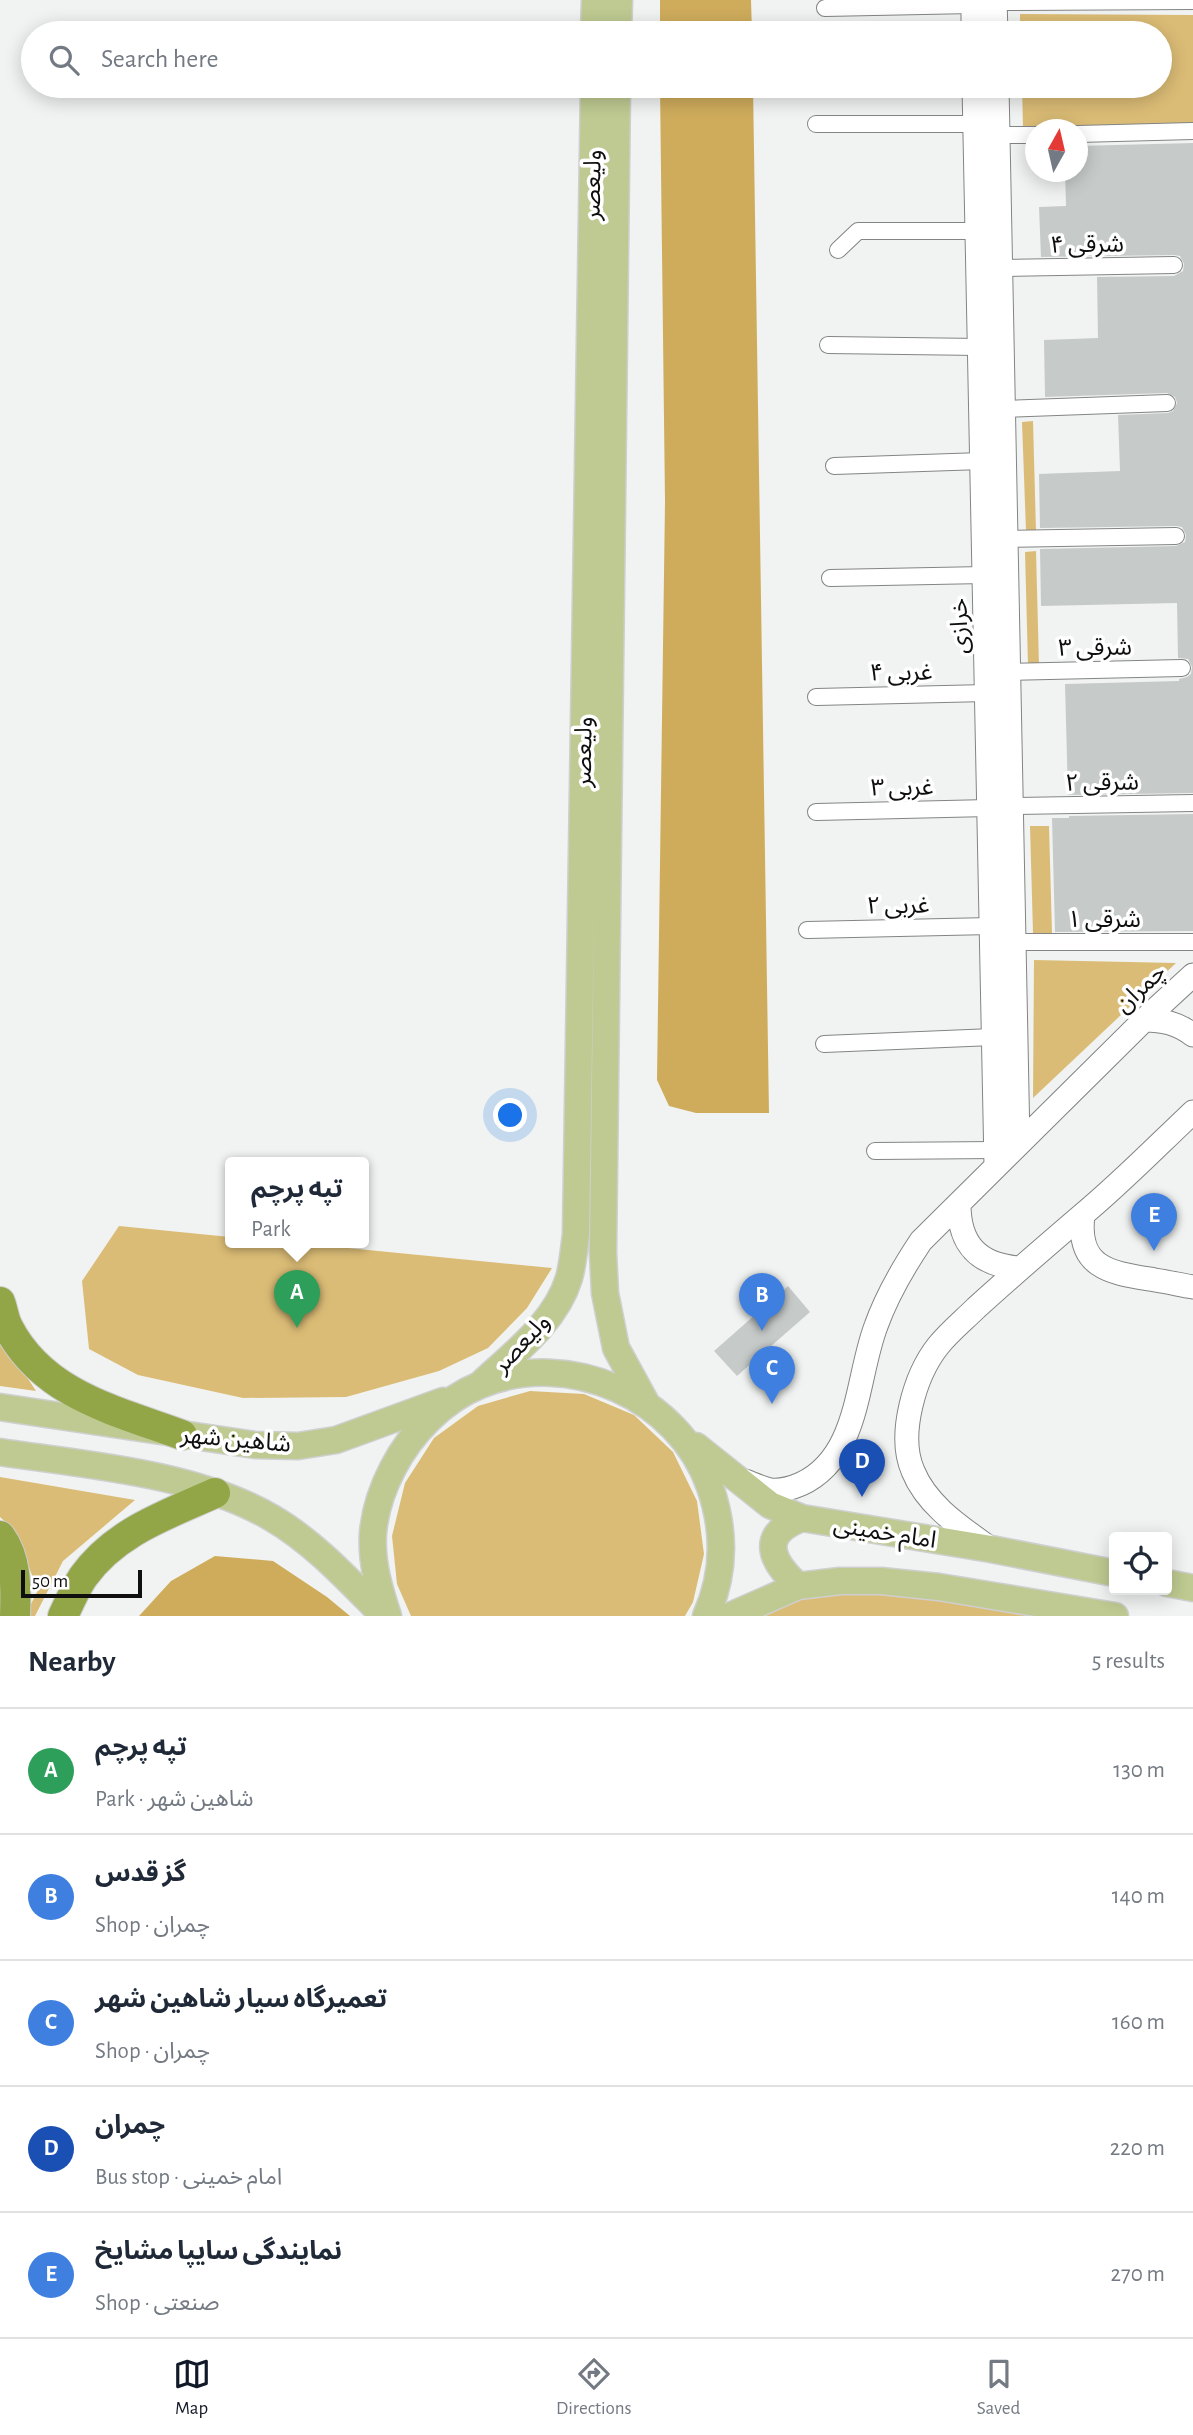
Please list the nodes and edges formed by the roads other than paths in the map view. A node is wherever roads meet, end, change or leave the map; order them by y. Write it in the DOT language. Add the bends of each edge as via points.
graph roads {
  1 [pos="595,0"];
  2 [pos="619,0"];
  3 [pos="1193,1"];
  4 [pos="984,2"];
  5 [pos="825,8"];
  6 [pos="594,21"];
  7 [pos="618,21"];
  8 [pos="977,21"];
  9 [pos="991,21"];
  10 [pos="594,98"];
  11 [pos="617,98"];
  12 [pos="974,98"];
  13 [pos="997,98"];
  14 [pos="816,124"];
  15 [pos="975,124"];
  16 [pos="1193,131"];
  17 [pos="1088,134"];
  18 [pos="998,135"];
  19 [pos="1025,135"];
  20 [pos="988,204"];
  21 [pos="977,231"];
  22 [pos="838,250"];
  23 [pos="1174,265"];
  24 [pos="1001,268"];
  25 [pos="828,345"];
  26 [pos="979,347"];
  27 [pos="1167,403"];
  28 [pos="1004,409"];
  29 [pos="834,466"];
  30 [pos="990,468"];
  31 [pos="1176,536"];
  32 [pos="1006,539"];
  33 [pos="984,575"];
  34 [pos="831,578"];
  35 [pos="1182,668"];
  36 [pos="1009,672"];
  37 [pos="986,693"];
  38 [pos="816,697"];
  39 [pos="1193,803"];
  40 [pos="1000,807"];
  41 [pos="816,811"];
  42 [pos="991,926"];
  43 [pos="807,930"];
  44 [pos="1014,942"];
  45 [pos="1193,942"];
  46 [pos="1193,975"];
  47 [pos="1144,1020"];
  48 [pos="1193,1035"];
  49 [pos="993,1037"];
  50 [pos="824,1044"];
  51 [pos="1193,1112"];
  52 [pos="1018,1143"];
  53 [pos="875,1151"];
  54 [pos="996,1157"];
  55 [pos="959,1204"];
  56 [pos="1083,1215"];
  57 [pos="1019,1269"];
  58 [pos="1193,1287"];
  59 [pos="0,1302"];
  60 [pos="473,1388"];
  61 [pos="646,1403"];
  62 [pos="0,1407"];
  63 [pos="680,1433"];
  64 [pos="182,1435"];
  65 [pos="0,1452"];
  66 [pos="737,1479"];
  67 [pos="215,1493"];
  68 [pos="802,1518"];
  69 [pos="0,1536"];
  70 [pos="991,1549"];
  71 [pos="1109,1572"];
  72 [pos="1172,1584"];
  73 [pos="798,1586"];
  74 [pos="1193,1588"];
  75 [pos="15,1616"];
  76 [pos="63,1616"];
  77 [pos="386,1616"];
  78 [pos="706,1616"];
  79 [pos="730,1616"];
  80 [pos="1115,1616"];
  1 -- 6 [label="main road"];
  2 -- 7 [label="main road"];
  3 -- 4 [label="street"];
  4 -- 5 [label="street"];
  4 -- 8 [label="street"];
  4 -- 9 [label="street"];
  10 -- 60 [label="main road, ولیعصر" via="576,1234 568,1281 555,1306 531,1337"];
  11 -- 61 [label="main road, ولیعصر" via="603,1252 605,1293 616,1348"];
  12 -- 15 [label="street, خرازی"];
  13 -- 18 [label="street, خرازی"];
  14 -- 15 [label="street"];
  15 -- 20 [label="street, خرازی"];
  16 -- 17 [label="street"];
  18 -- 19 [label="street"];
  18 -- 20 [label="street, خرازی"];
  20 -- 21 [label="street, خرازی"];
  20 -- 24 [label="street, خرازی"];
  21 -- 22 [label="street" via="858,230"];
  21 -- 26 [label="street, خرازی"];
  23 -- 24 [label="street, ۴ شرقی"];
  24 -- 28 [label="street, خرازی"];
  25 -- 26 [label="street"];
  26 -- 30 [label="street, خرازی"];
  27 -- 28 [label="street"];
  28 -- 30 [label="street, خرازی"];
  29 -- 30 [label="street"];
  30 -- 32 [label="street, خرازی"];
  30 -- 33 [label="street, خرازی"];
  31 -- 32 [label="street"];
  32 -- 36 [label="street, خرازی"];
  33 -- 34 [label="street"];
  33 -- 37 [label="street, خرازی"];
  35 -- 36 [label="street, ۳ شرقی"];
  36 -- 40 [label="street, خرازی"];
  37 -- 38 [label="street, ۴ غربی"];
  37 -- 40 [label="street, خرازی"];
  39 -- 40 [label="street, ۲ شرقی"];
  40 -- 41 [label="street, ۳ غربی"];
  40 -- 42 [label="street, خرازی"];
  40 -- 44 [label="street, خرازی"];
  42 -- 43 [label="street, ۲ غربی"];
  42 -- 49 [label="street, خرازی"];
  44 -- 45 [label="street, ۱ شرقی"];
  44 -- 52 [label="street, خرازی"];
  46 -- 47 [label="street, چمران"];
  47 -- 48 [label="street" via="1163,1020"];
  47 -- 52 [label="street, چمران"];
  49 -- 50 [label="street"];
  49 -- 54 [label="street, خرازی"];
  51 -- 56 [label="street"];
  52 -- 54 [label="street, چمران"];
  53 -- 54 [label="street"];
  54 -- 55 [label="street, چمران"];
  55 -- 57 [label="street" via="961,1228 973,1251 986,1261"];
  55 -- 66 [label="street, چمران" via="921,1241 893,1284 875,1328 843,1442 829,1465 814,1478 782,1489"];
  56 -- 57 [label="street"];
  56 -- 58 [label="street" via="1081,1231 1092,1259 1101,1267 1129,1277"];
  57 -- 70 [label="street" via="938,1345 911,1402 907,1435 912,1470 928,1497"];
  59 -- 64 [label="highway" via="8,1327 28,1356 53,1380 80,1398"];
  60 -- 61 [label="main road, شاهین شهر" via="515,1375 561,1373 606,1382"];
  60 -- 64 [label="main road, شاهین شهر" via="336,1440 298,1446 255,1445"];
  60 -- 77 [label="main road" via="434,1414 403,1448 383,1488 373,1533 376,1578"];
  61 -- 63 [label="main road"];
  62 -- 64 [label="main road, شاهین شهر"];
  63 -- 66 [label="main road, امام خمینی"];
  63 -- 78 [label="main road" via="704,1469 719,1511 722,1554 715,1597"];
  65 -- 67 [label="main road, شاهین شهر" via="137,1472"];
  66 -- 68 [label="main road, امام خمینی" via="769,1505"];
  67 -- 76 [label="highway" via="113,1543 82,1578"];
  67 -- 77 [label="main road, شاهین شهر" via="272,1518 300,1537"];
  68 -- 70 [label="main road, امام خمینی"];
  68 -- 73 [label="main road" via="777,1534 773,1553 782,1572"];
  69 -- 75 [label="highway" via="17,1582"];
  70 -- 71 [label="main road, امام خمینی"];
  72 -- 74 [label="main road"];
  73 -- 79 [label="main road, امام خمینی"];
  73 -- 80 [label="main road, امام خمینی" via="893,1582"];
}
